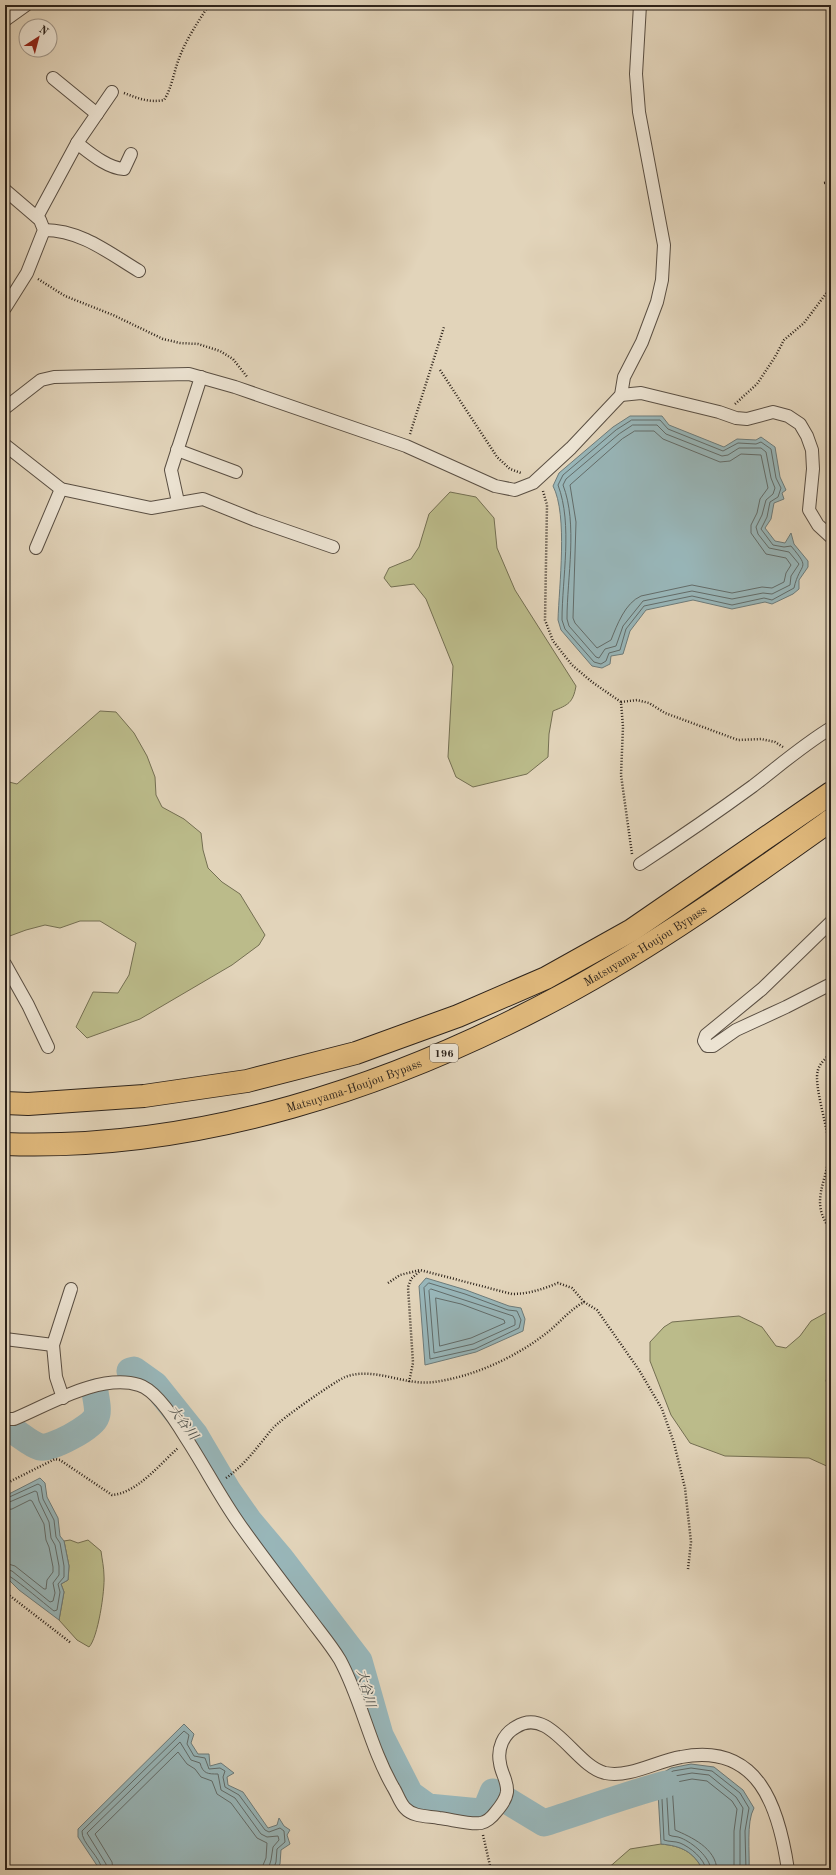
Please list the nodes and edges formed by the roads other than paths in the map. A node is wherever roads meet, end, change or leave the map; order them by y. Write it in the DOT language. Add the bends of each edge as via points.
graph roads {
  1 [pos="26,5"];
  2 [pos="640,5"];
  3 [pos="5,20"];
  4 [pos="53,78"];
  5 [pos="112,92"];
  6 [pos="97,114"];
  7 [pos="77,143"];
  8 [pos="131,154"];
  9 [pos="5,190"];
  10 [pos="37,217"];
  11 [pos="44,230"];
  12 [pos="139,271"];
  13 [pos="5,308"];
  14 [pos="201,378"];
  15 [pos="621,395"];
  16 [pos="5,408"];
  17 [pos="5,445"];
  18 [pos="177,450"];
  19 [pos="236,472"];
  20 [pos="61,489"];
  21 [pos="178,502"];
  22 [pos="831,537"];
  23 [pos="333,547"];
  24 [pos="36,548"];
  25 [pos="831,728"];
  26 [pos="831,793"];
  27 [pos="831,820"];
  28 [pos="640,864"];
  29 [pos="831,922"];
  30 [pos="5,964"];
  31 [pos="831,984"];
  32 [pos="48,1046"];
  33 [pos="5,1103"];
  34 [pos="5,1144"];
  35 [pos="71,1289"];
  36 [pos="5,1339"];
  37 [pos="53,1345"];
  38 [pos="63,1398"];
  39 [pos="5,1419"];
  40 [pos="788,1870"];
  1 -- 3 [label="street"];
  2 -- 15 [label="street" via="636,74 639,112 664,245 658,302 624,377"];
  4 -- 6 [label="street"];
  5 -- 6 [label="street"];
  6 -- 7 [label="street"];
  7 -- 8 [label="street" via="118,169 124,169"];
  7 -- 10 [label="street"];
  9 -- 10 [label="street"];
  10 -- 11 [label="street"];
  11 -- 12 [label="street" via="75,234"];
  11 -- 13 [label="street" via="27,273"];
  14 -- 15 [label="street" via="406,446 495,486 515,490 533,483 571,448"];
  14 -- 16 [label="street" via="189,374 54,377 41,380"];
  14 -- 18 [label="street"];
  15 -- 22 [label="street" via="641,393 736,418 747,419 773,412 788,416 800,424 812,450 809,510"];
  17 -- 20 [label="street"];
  18 -- 19 [label="street"];
  18 -- 21 [label="street" via="171,470"];
  20 -- 21 [label="street" via="151,508"];
  20 -- 24 [label="street"];
  21 -- 23 [label="street" via="203,499"];
  25 -- 28 [label="street" via="791,754 748,789"];
  26 -- 33 [label="highway, Matsuyama-Houjou Bypass / 196" via="632,930 546,978 458,1016 356,1053 247,1081 144,1096 28,1104"];
  27 -- 34 [label="highway, Matsuyama-Houjou Bypass / 196" via="723,896 562,996 468,1043 365,1084 259,1115 156,1137 32,1145"];
  29 -- 31 [label="street" via="762,989 706,1035 704,1041 707,1046 714,1046 736,1030"];
  30 -- 32 [label="street"];
  35 -- 37 [label="street"];
  36 -- 37 [label="street"];
  37 -- 38 [label="street" via="56,1377"];
  38 -- 39 [label="street" via="14,1419"];
  38 -- 40 [label="street" via="89,1387 107,1383 141,1385 152,1392 188,1440 238,1524 339,1658 352,1685 380,1764 406,1809 418,1815 480,1823 492,1817 502,1805 507,1792 499,1747 517,1726 532,1722 546,1726 595,1769 606,1773 630,1771 683,1756 713,1756 729,1759 744,1767 756,1778 771,1802 786,1851"];
}
